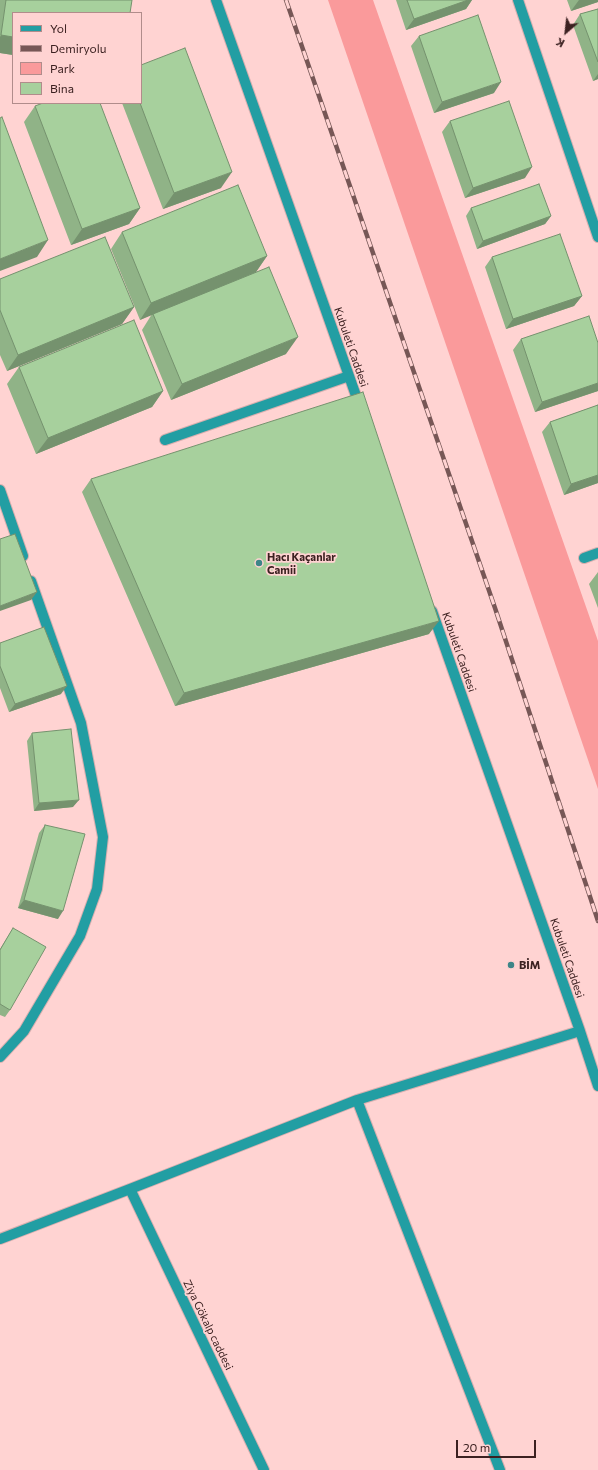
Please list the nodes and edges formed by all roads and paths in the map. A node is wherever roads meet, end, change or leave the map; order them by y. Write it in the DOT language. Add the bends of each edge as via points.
graph roads {
  1 [pos="216,0"];
  2 [pos="518,0"];
  3 [pos="598,237"];
  4 [pos="349,376"];
  5 [pos="362,414"];
  6 [pos="165,440"];
  7 [pos="0,490"];
  8 [pos="2,502"];
  9 [pos="598,553"];
  10 [pos="584,558"];
  11 [pos="429,602"];
  12 [pos="580,1031"];
  13 [pos="0,1057"];
  14 [pos="598,1086"];
  15 [pos="357,1100"];
  16 [pos="130,1190"];
  17 [pos="0,1239"];
  18 [pos="264,1470"];
  19 [pos="500,1470"];
  1 -- 4 [label="street, Kubuleti Caddesi"];
  2 -- 3 [label="street"];
  4 -- 5 [label="street, Kubuleti Caddesi"];
  4 -- 6 [label="street"];
  7 -- 8 [label="street"];
  8 -- 13 [label="street" via="81,723 103,837 97,889 80,936 24,1031"];
  9 -- 10 [label="street"];
  11 -- 12 [label="street, Kubuleti Caddesi"];
  12 -- 14 [label="street, Kubuleti Caddesi"];
  12 -- 15 [label="street"];
  15 -- 16 [label="street"];
  15 -- 19 [label="street"];
  16 -- 17 [label="street"];
  16 -- 18 [label="street, Ziya Gökalp caddesi"];
}
